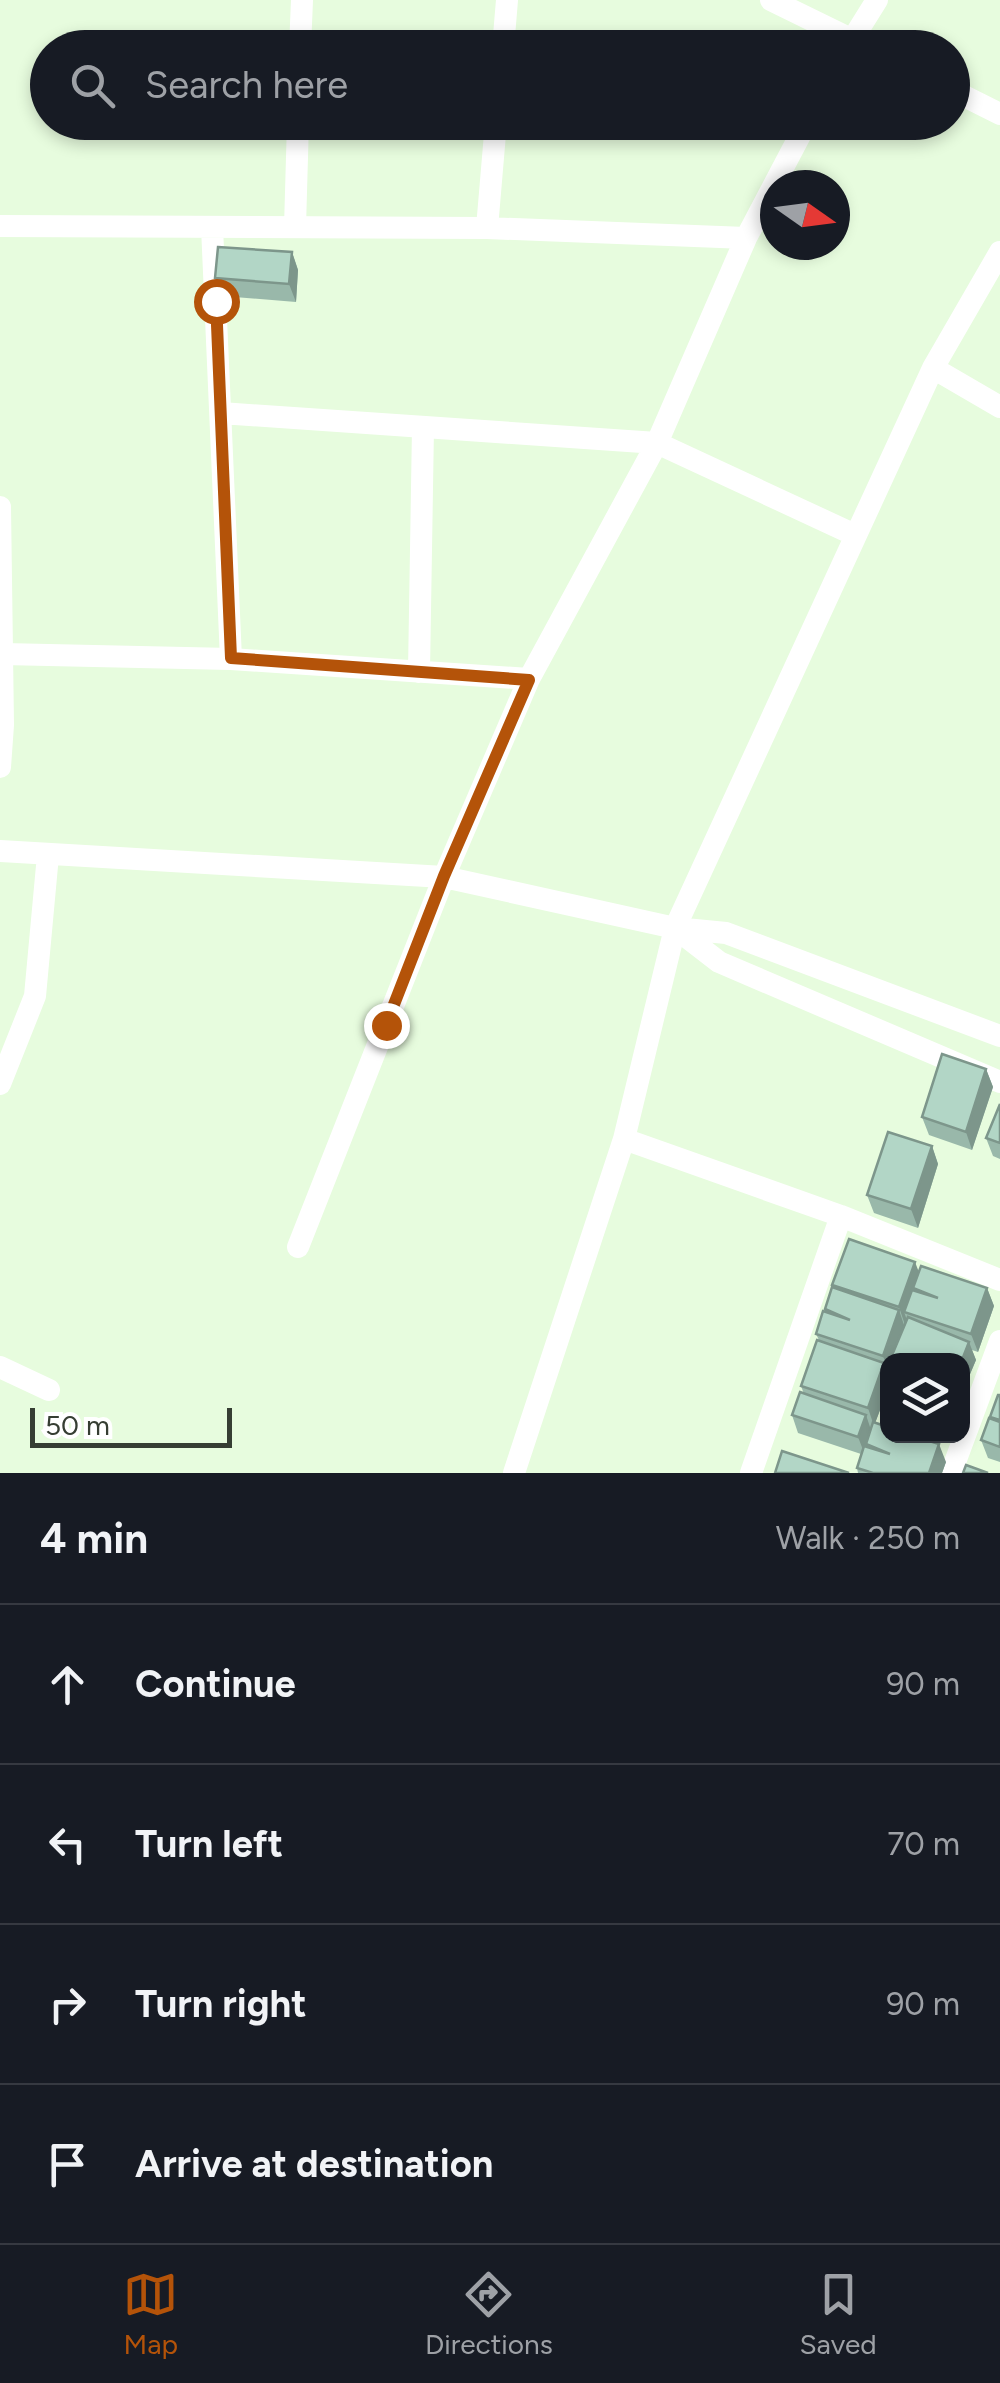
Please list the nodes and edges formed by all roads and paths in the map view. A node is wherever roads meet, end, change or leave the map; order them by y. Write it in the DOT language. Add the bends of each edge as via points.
graph roads {
  1 [pos="302,0"];
  2 [pos="507,0"];
  3 [pos="771,0"];
  4 [pos="877,0"];
  5 [pos="301,30"];
  6 [pos="504,30"];
  7 [pos="828,30"];
  8 [pos="863,30"];
  9 [pos="970,99"];
  10 [pos="1000,114"];
  11 [pos="297,140"];
  12 [pos="494,140"];
  13 [pos="798,140"];
  14 [pos="0,226"];
  15 [pos="212,227"];
  16 [pos="295,227"];
  17 [pos="487,228"];
  18 [pos="746,238"];
  19 [pos="1000,252"];
  20 [pos="932,368"];
  21 [pos="1000,407"];
  22 [pos="221,412"];
  23 [pos="422,427"];
  24 [pos="657,443"];
  25 [pos="0,507"];
  26 [pos="855,535"];
  27 [pos="3,654"];
  28 [pos="231,658"];
  29 [pos="418,672"];
  30 [pos="529,680"];
  31 [pos="0,766"];
  32 [pos="0,851"];
  33 [pos="48,855"];
  34 [pos="444,876"];
  35 [pos="675,928"];
  36 [pos="1000,1036"];
  37 [pos="1000,1082"];
  38 [pos="0,1084"];
  39 [pos="624,1138"];
  40 [pos="841,1216"];
  41 [pos="298,1247"];
  42 [pos="1000,1280"];
  43 [pos="1000,1341"];
  44 [pos="0,1367"];
  45 [pos="49,1390"];
  46 [pos="514,1473"];
  47 [pos="751,1473"];
  48 [pos="950,1473"];
  1 -- 5 [label="street"];
  2 -- 6 [label="street"];
  3 -- 7 [label="street"];
  4 -- 8 [label="street"];
  9 -- 10 [label="street"];
  11 -- 16 [label="street"];
  12 -- 17 [label="street"];
  13 -- 18 [label="street"];
  14 -- 15 [label="street"];
  15 -- 16 [label="street"];
  15 -- 22 [label="street"];
  16 -- 17 [label="street"];
  17 -- 18 [label="street"];
  18 -- 24 [label="street"];
  19 -- 20 [label="street"];
  20 -- 21 [label="street"];
  20 -- 26 [label="street"];
  22 -- 23 [label="street"];
  22 -- 28 [label="street"];
  23 -- 24 [label="street"];
  23 -- 29 [label="street"];
  24 -- 26 [label="street"];
  24 -- 30 [label="street"];
  25 -- 27 [label="street"];
  26 -- 35 [label="street"];
  27 -- 28 [label="street"];
  27 -- 31 [label="street"];
  28 -- 29 [label="street"];
  29 -- 30 [label="street"];
  30 -- 34 [label="street"];
  32 -- 33 [label="street"];
  33 -- 34 [label="street"];
  33 -- 38 [label="street" via="35,996"];
  34 -- 35 [label="street"];
  34 -- 41 [label="street"];
  35 -- 36 [label="street" via="726,933"];
  35 -- 37 [label="street" via="719,962"];
  35 -- 39 [label="street"];
  39 -- 40 [label="street"];
  39 -- 46 [label="street"];
  40 -- 42 [label="street"];
  40 -- 47 [label="street"];
  43 -- 48 [label="street"];
  44 -- 45 [label="street"];
}
